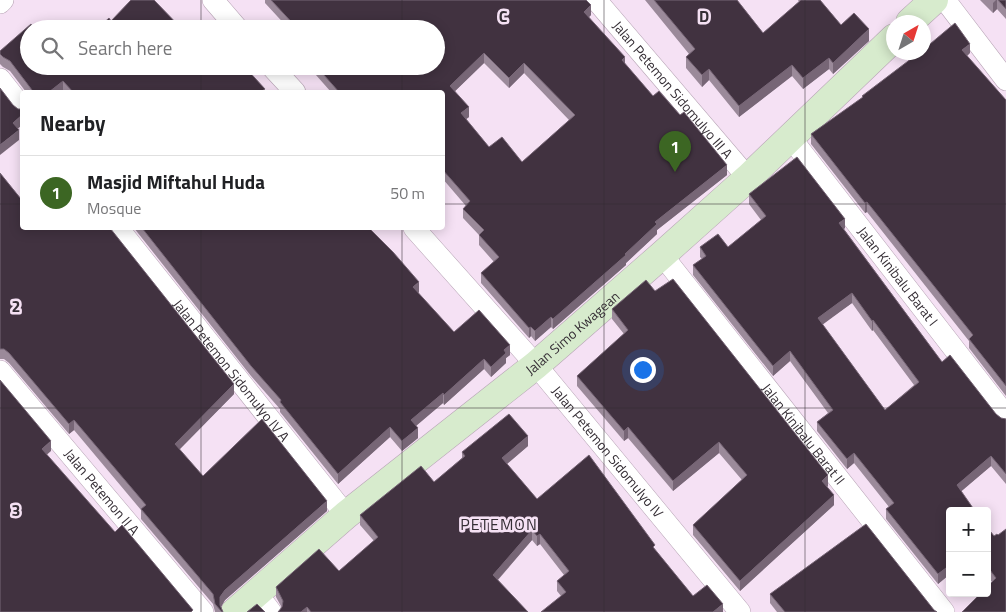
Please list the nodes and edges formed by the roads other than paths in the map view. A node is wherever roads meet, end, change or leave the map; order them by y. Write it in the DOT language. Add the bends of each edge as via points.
graph roads {
  1 [pos="3,0"];
  2 [pos="213,0"];
  3 [pos="596,0"];
  4 [pos="934,0"];
  5 [pos="945,0"];
  6 [pos="0,3"];
  7 [pos="918,15"];
  8 [pos="230,20"];
  9 [pos="886,46"];
  10 [pos="279,75"];
  11 [pos="0,79"];
  12 [pos="1006,80"];
  13 [pos="293,90"];
  14 [pos="20,104"];
  15 [pos="790,137"];
  16 [pos="748,178"];
  17 [pos="120,230"];
  18 [pos="416,230"];
  19 [pos="662,255"];
  20 [pos="536,365"];
  21 [pos="0,372"];
  22 [pos="1006,416"];
  23 [pos="346,515"];
  24 [pos="264,602"];
  25 [pos="204,612"];
  26 [pos="235,612"];
  27 [pos="740,612"];
  28 [pos="944,612"];
  1 -- 6 [label="street"];
  2 -- 8 [label="street"];
  3 -- 16 [label="street, Jalan Petemon Sidomulyo III A"];
  4 -- 7 [label="street"];
  5 -- 12 [label="street"];
  9 -- 15 [label="street, Jalan Simo Kwagean"];
  10 -- 13 [label="street"];
  11 -- 14 [label="street"];
  15 -- 16 [label="street, Jalan Simo Kwagean"];
  15 -- 22 [label="street, Jalan Kinibalu Barat I"];
  16 -- 19 [label="street, Jalan Simo Kwagean"];
  17 -- 23 [label="street, Jalan Petemon Sidomulyo IV A"];
  18 -- 20 [label="street, Jalan Petemon Sidomulyo IV"];
  19 -- 20 [label="street, Jalan Simo Kwagean"];
  19 -- 28 [label="street, Jalan Kinibalu Barat II"];
  20 -- 23 [label="street, Jalan Simo Kwagean"];
  20 -- 27 [label="street, Jalan Petemon Sidomulyo IV"];
  21 -- 25 [label="street, Jalan Petemon II A"];
  23 -- 24 [label="street, Jalan Simo Kwagean"];
  24 -- 26 [label="street, Jalan Simo Kwagean"];
}
